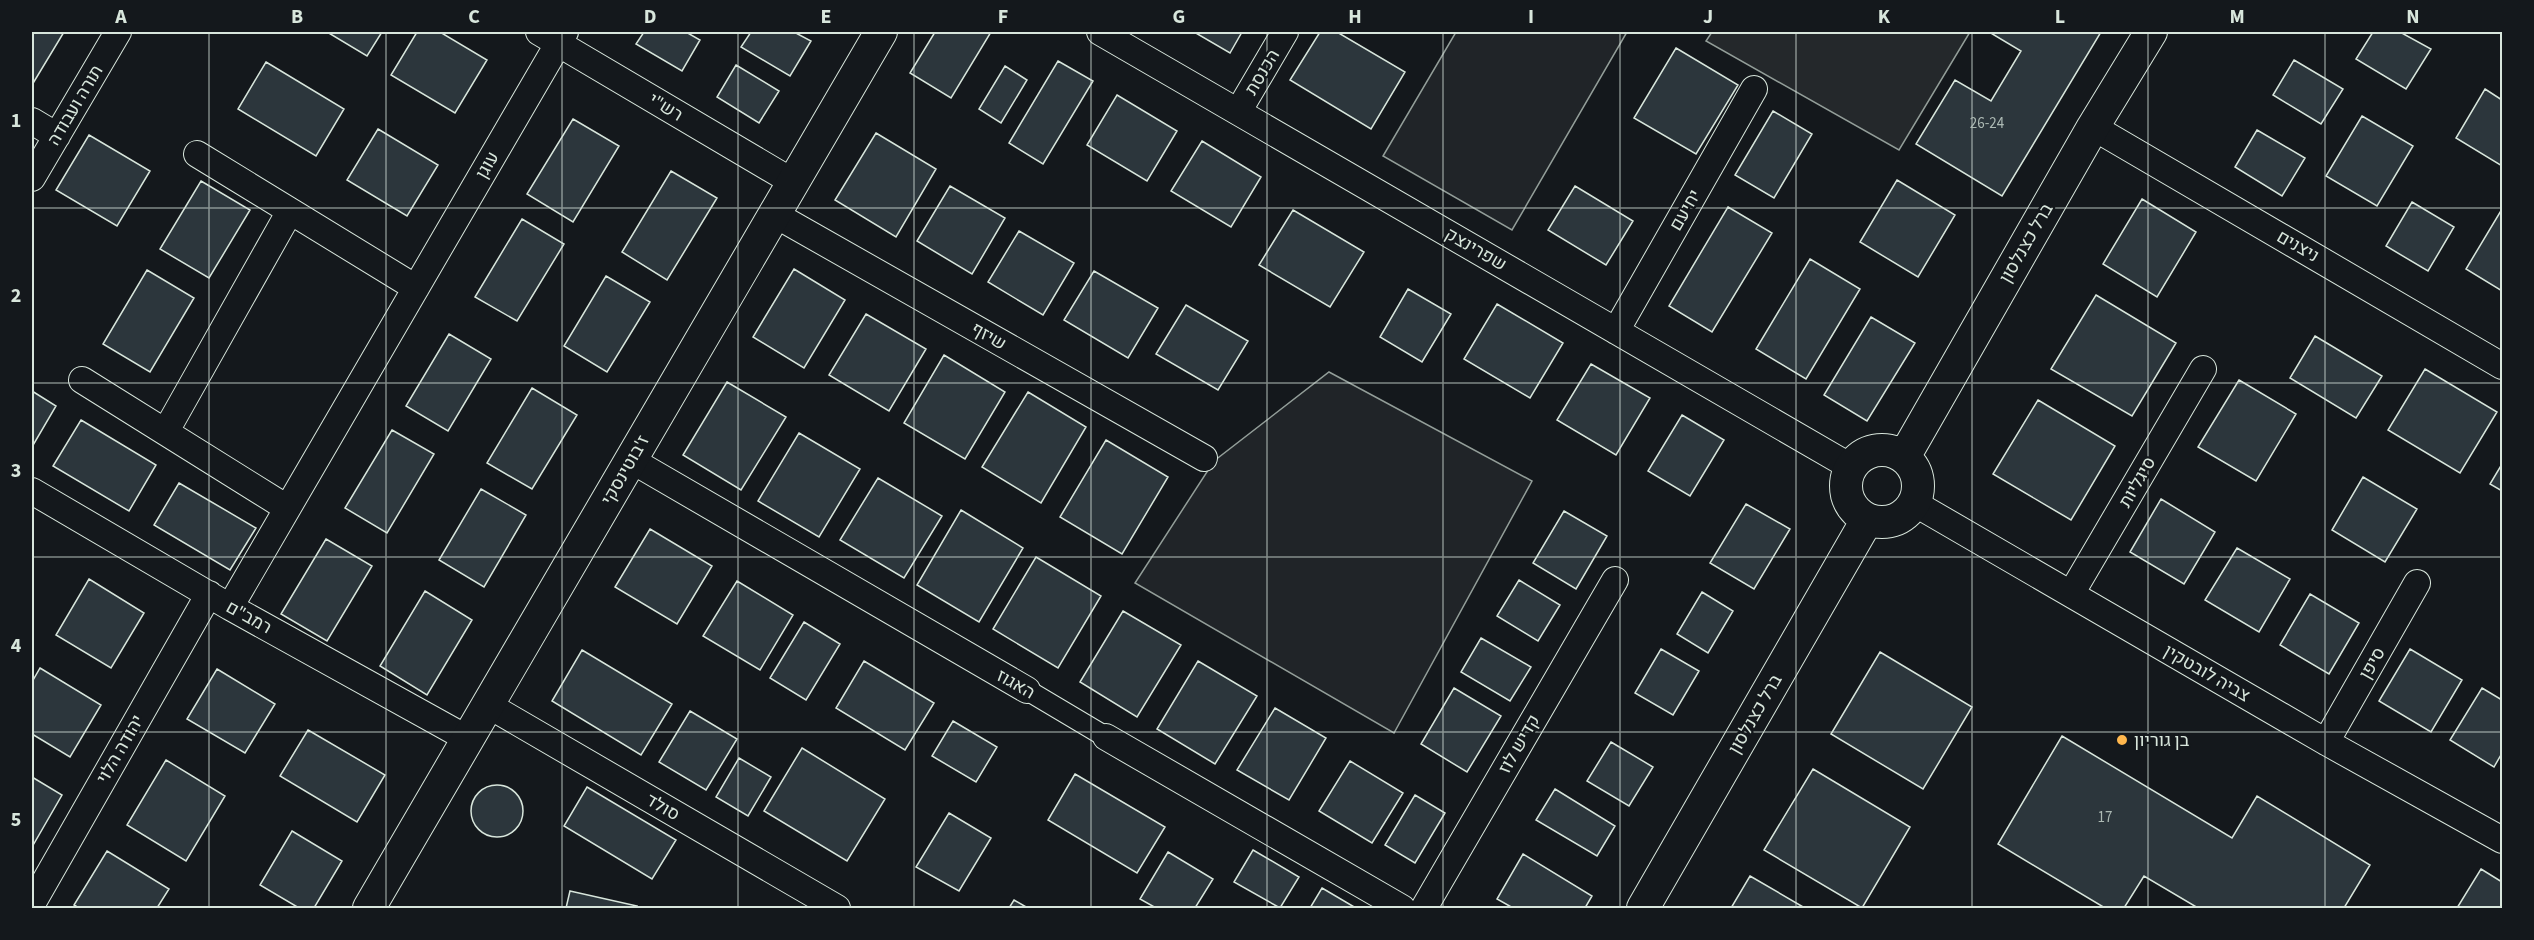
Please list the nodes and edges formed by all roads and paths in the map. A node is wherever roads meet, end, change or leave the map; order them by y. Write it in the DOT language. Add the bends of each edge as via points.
graph roads {
  1 [pos="118,32"];
  2 [pos="881,32"];
  3 [pos="1100,32"];
  4 [pos="1285,32"];
  5 [pos="2151,32"];
  6 [pos="554,35"];
  7 [pos="1754,89"];
  8 [pos="1238,112"];
  9 [pos="32,121"];
  10 [pos="2093,127"];
  11 [pos="57,136"];
  12 [pos="197,154"];
  13 [pos="32,178"];
  14 [pos="793,182"];
  15 [pos="290,211"];
  16 [pos="774,214"];
  17 [pos="416,288"];
  18 [pos="1616,331"];
  19 [pos="2502,366"];
  20 [pos="2203,369"];
  21 [pos="82,380"];
  22 [pos="166,431"];
  23 [pos="1904,457"];
  24 [pos="1204,458"];
  25 [pos="630,460"];
  26 [pos="1851,467"];
  27 [pos="32,492"];
  28 [pos="1914,503"];
  29 [pos="287,508"];
  30 [pos="1867,520"];
  31 [pos="1615,580"];
  32 [pos="2417,584"];
  33 [pos="2071,594"];
  34 [pos="220,601"];
  35 [pos="1027,690"];
  36 [pos="488,705"];
  37 [pos="1107,737"];
  38 [pos="468,739"];
  39 [pos="2326,742"];
  40 [pos="2502,840"];
  41 [pos="32,904"];
  42 [pos="369,909"];
  43 [pos="837,909"];
  44 [pos="1402,909"];
  45 [pos="1424,909"];
  46 [pos="1643,909"];
  1 -- 11 [label="street, תורה ועבודה"];
  2 -- 14 [label="street, ז'בוטינסקי"];
  3 -- 8 [label="street, שפרינצק"];
  4 -- 8 [label="street, הכנסת"];
  5 -- 10 [label="street, ברל כצנלסון"];
  6 -- 14 [label="street, רש\"י"];
  6 -- 17 [label="street, עוגן"];
  7 -- 18 [label="street, יחיעם"];
  8 -- 18 [label="street, שפרינצק"];
  9 -- 11 [label="street"];
  10 -- 19 [label="street, ניצנים"];
  10 -- 23 [label="street, ברל כצנלסון"];
  11 -- 13 [label="street, תורה ועבודה"];
  12 -- 15 [label="street"];
  14 -- 16 [label="street, ז'בוטינסקי"];
  15 -- 17 [label="street"];
  15 -- 22 [label="street"];
  16 -- 24 [label="street, שיזף"];
  16 -- 25 [label="street, ז'בוטינסקי"];
  17 -- 29 [label="street, עוגן"];
  18 -- 26 [label="street, שפרינצק"];
  20 -- 33 [label="street, סיגליות"];
  21 -- 22 [label="street"];
  22 -- 29 [label="street"];
  23 -- 26 [label="street" via="1880,450 1867,453"];
  23 -- 28 [label="street" via="1918,479"];
  25 -- 35 [label="street, האגוז"];
  25 -- 36 [label="street, ז'בוטינסקי"];
  26 -- 30 [label="street" via="1846,491 1850,504"];
  27 -- 34 [label="street, רמב\"ם"];
  28 -- 30 [label="street" via="1904,516 1892,521"];
  28 -- 33 [label="street, צביה לובטקין"];
  29 -- 34 [label="street, עוגן"];
  30 -- 46 [label="street, ברל כצנלסון"];
  31 -- 45 [label="street, קדיש לוז"];
  32 -- 39 [label="street, סיפן"];
  33 -- 39 [label="street, צביה לובטקין"];
  34 -- 38 [label="street, רמב\"ם"];
  34 -- 41 [label="street, יהודה הלוי"];
  35 -- 37 [label="street, האגוז"];
  36 -- 38 [label="street, ז'בוטינסקי"];
  36 -- 43 [label="street, סולד"];
  37 -- 44 [label="street, האגוז"];
  38 -- 42 [label="street, ז'בוטינסקי"];
  39 -- 40 [label="street, צביה לובטקין"];
}
